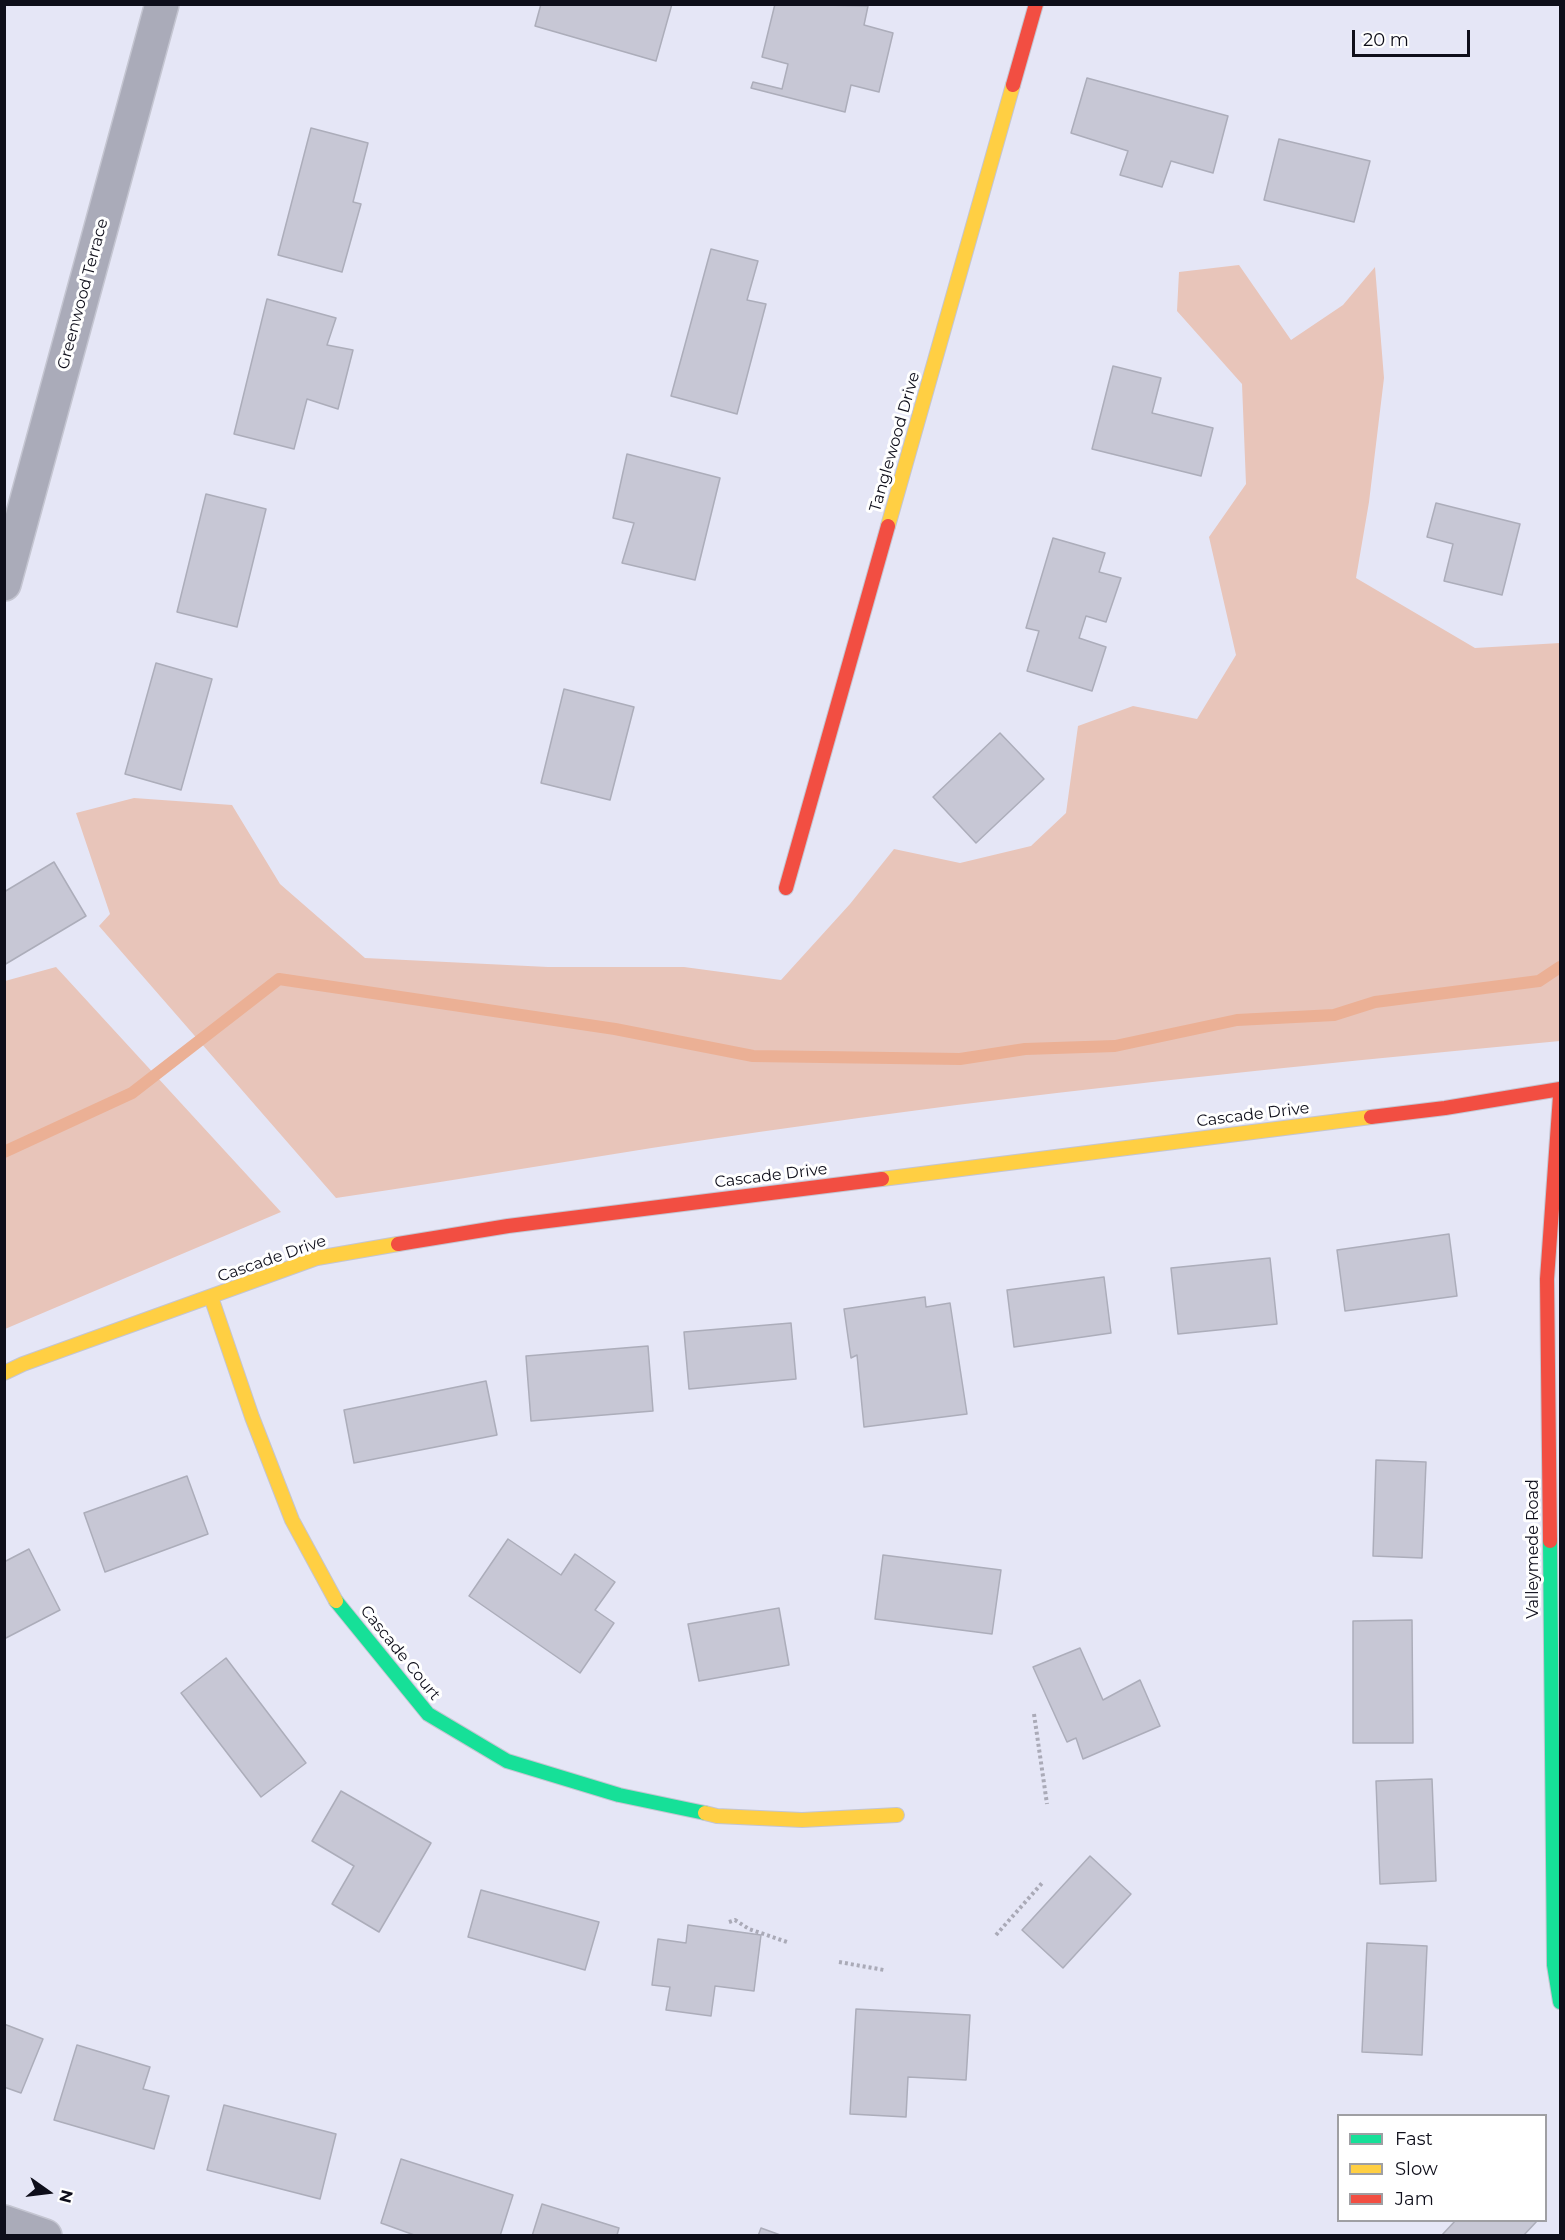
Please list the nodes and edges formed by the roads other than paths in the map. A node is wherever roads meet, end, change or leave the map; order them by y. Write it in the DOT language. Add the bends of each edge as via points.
graph roads {
  1 [pos="162,4"];
  2 [pos="1035,4"];
  3 [pos="4,584"];
  4 [pos="786,888"];
  5 [pos="1560,1089"];
  6 [pos="1560,1095"];
  7 [pos="211,1298"];
  8 [pos="4,1373"];
  9 [pos="897,1815"];
  10 [pos="1560,2002"];
  11 [pos="4,2222"];
  12 [pos="45,2235"];
  1 -- 3 [label="street, Greenwood Terrace"];
  2 -- 4 [label="street, Tanglewood Drive"];
  5 -- 7 [label="street, Cascade Drive" via="1445,1108 508,1226 317,1258"];
  6 -- 10 [label="street, Valleymede Road" via="1547,1279 1554,1965"];
  7 -- 8 [label="street, Cascade Drive"];
  7 -- 9 [label="street, Cascade Court" via="292,1520 338,1604 428,1714 507,1761 619,1795 717,1816 802,1820"];
  11 -- 12 [label="street"];
}
